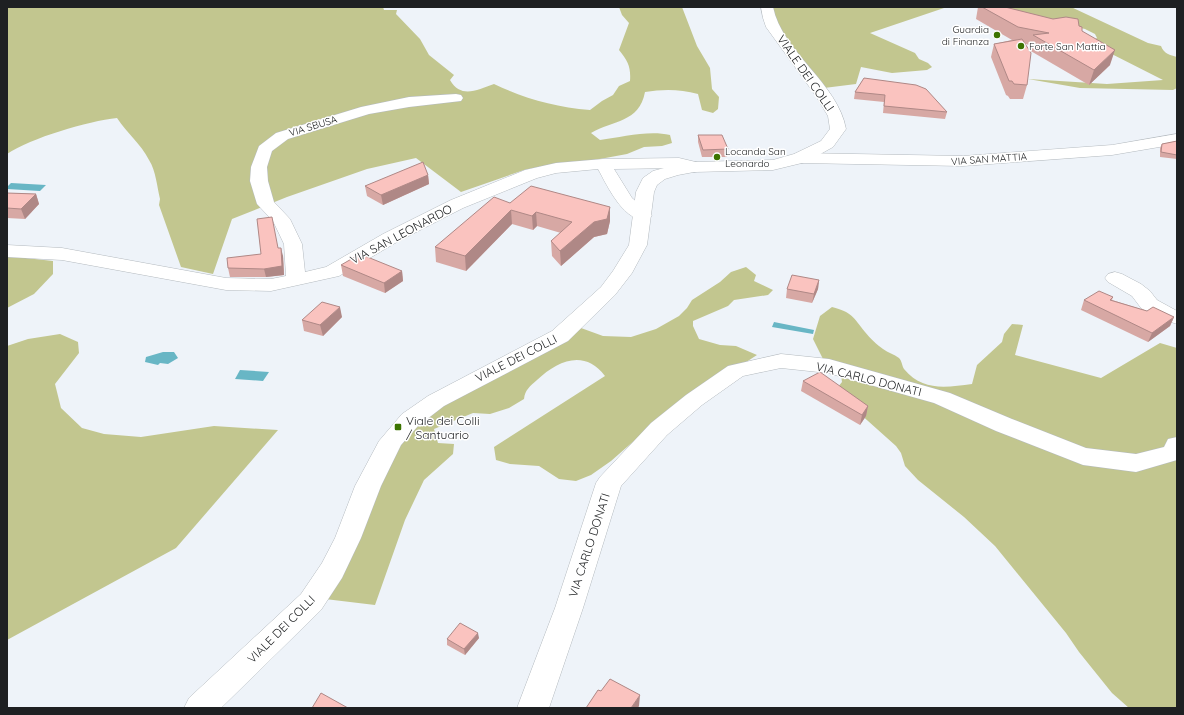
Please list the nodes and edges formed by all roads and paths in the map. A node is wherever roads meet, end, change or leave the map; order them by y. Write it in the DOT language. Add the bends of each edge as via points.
graph roads {
  1 [pos="767,7"];
  2 [pos="456,98"];
  3 [pos="1177,139"];
  4 [pos="800,158"];
  5 [pos="603,164"];
  6 [pos="694,167"];
  7 [pos="642,215"];
  8 [pos="7,251"];
  9 [pos="1115,278"];
  10 [pos="296,280"];
  11 [pos="1177,318"];
  12 [pos="1177,445"];
  13 [pos="200,708"];
  14 [pos="533,708"];
  1 -- 4 [label="street, VIALE DEI COLLI" via="773,27 824,95 836,116 838,129 827,144"];
  2 -- 10 [label="street, VIA SBUSA" via="409,102 366,110 282,136 265,149 259,167 260,181 266,204 281,219 293,244"];
  3 -- 4 [label="street, VIA SAN MATTIA" via="1120,149 963,161"];
  4 -- 6 [label="street, VIALE DEI COLLI" via="773,165"];
  5 -- 6 [label="street, VIA SAN LEONARDO" via="679,163"];
  5 -- 7 [label="street" via="625,201"];
  5 -- 10 [label="street, VIA SAN LEONARDO" via="563,167 532,174 457,204 390,238 332,272"];
  6 -- 7 [label="street, VIALE DEI COLLI" via="659,175 649,182"];
  7 -- 13 [label="street, VIALE DEI COLLI" via="638,245 622,273 608,291 560,336 436,401 410,420 391,441 368,486 348,538 332,570 311,602"];
  8 -- 10 [label="street, VIA SAN LEONARDO" via="62,254 226,284 271,285"];
  9 -- 11 [label="street" via="1130,286 1146,299 1148,304"];
  12 -- 14 [label="street, VIA CARLO DONATI" via="1173,453 1136,463 1083,456 942,398 829,366 781,361 736,371 694,400 658,430 609,483 569,608"];
}
